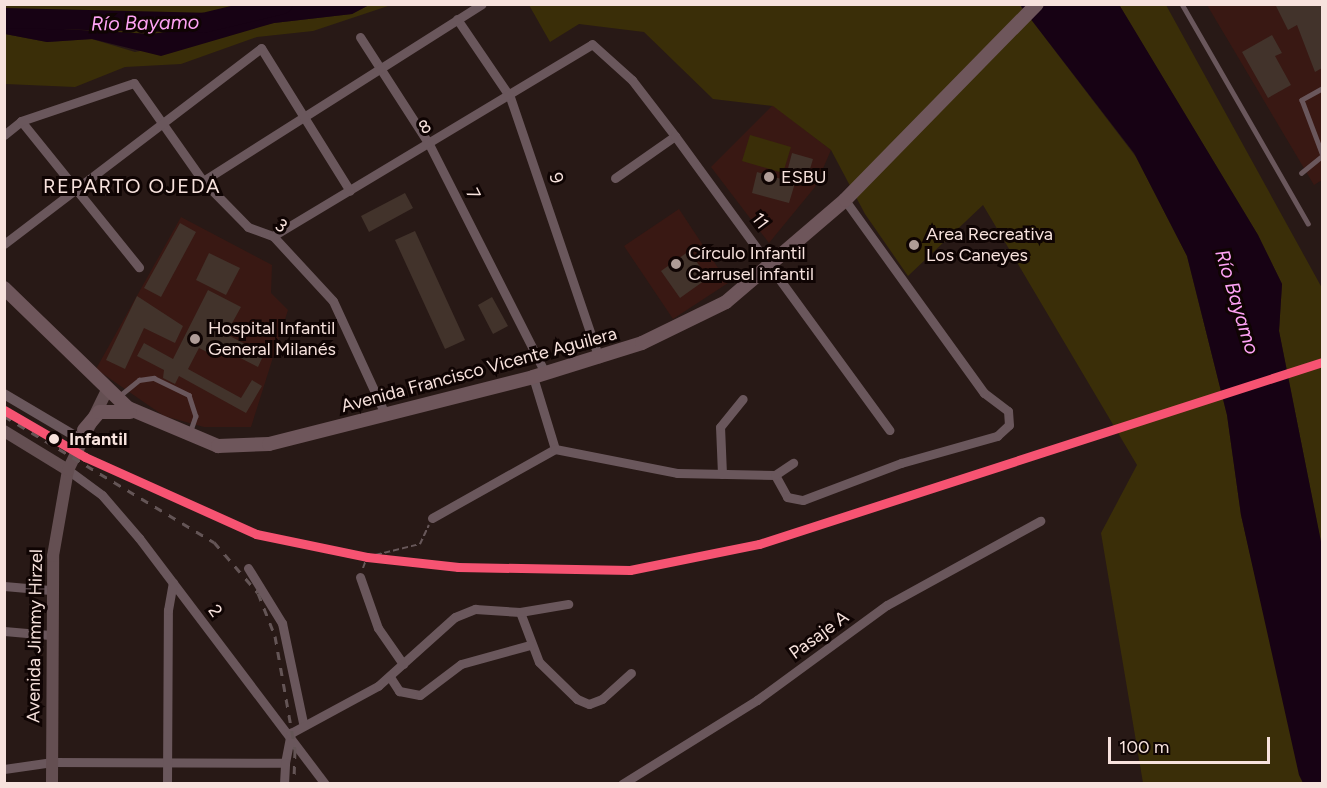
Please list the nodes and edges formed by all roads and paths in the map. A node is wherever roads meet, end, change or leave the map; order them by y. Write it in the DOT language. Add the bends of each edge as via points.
graph roads {
  1 [pos="482,4"];
  2 [pos="1037,4"];
  3 [pos="1182,4"];
  4 [pos="457,19"];
  5 [pos="360,37"];
  6 [pos="591,44"];
  7 [pos="378,65"];
  8 [pos="1323,89"];
  9 [pos="510,97"];
  10 [pos="303,115"];
  11 [pos="21,121"];
  12 [pos="164,123"];
  13 [pos="4,135"];
  14 [pos="675,136"];
  15 [pos="429,144"];
  16 [pos="1323,155"];
  17 [pos="1301,173"];
  18 [pos="615,178"];
  19 [pos="203,181"];
  20 [pos="74,186"];
  21 [pos="350,191"];
  22 [pos="845,200"];
  23 [pos="1308,223"];
  24 [pos="273,236"];
  25 [pos="4,244"];
  26 [pos="774,266"];
  27 [pos="139,267"];
  28 [pos="4,288"];
  29 [pos="599,358"];
  30 [pos="539,375"];
  31 [pos="4,394"];
  32 [pos="111,396"];
  33 [pos="743,399"];
  34 [pos="138,414"];
  35 [pos="385,414"];
  36 [pos="889,429"];
  37 [pos="4,431"];
  38 [pos="82,434"];
  39 [pos="189,438"];
  40 [pos="555,449"];
  41 [pos="794,463"];
  42 [pos="68,470"];
  43 [pos="722,474"];
  44 [pos="775,475"];
  45 [pos="432,518"];
  46 [pos="1040,521"];
  47 [pos="248,568"];
  48 [pos="360,577"];
  49 [pos="173,582"];
  50 [pos="4,586"];
  51 [pos="50,590"];
  52 [pos="568,604"];
  53 [pos="520,612"];
  54 [pos="4,631"];
  55 [pos="50,635"];
  56 [pos="530,645"];
  57 [pos="402,664"];
  58 [pos="631,674"];
  59 [pos="390,677"];
  60 [pos="303,723"];
  61 [pos="287,737"];
  62 [pos="52,762"];
  63 [pos="285,763"];
  64 [pos="166,765"];
  65 [pos="4,769"];
  66 [pos="52,783"];
  67 [pos="167,783"];
  68 [pos="284,783"];
  69 [pos="325,783"];
  70 [pos="622,783"];
  1 -- 4 [label="street"];
  2 -- 22 [label="main road, Avenida Francisco Vicente Aguilera"];
  3 -- 23 [label="lane"];
  4 -- 7 [label="street"];
  4 -- 9 [label="street, 9"];
  5 -- 7 [label="street, 7"];
  6 -- 9 [label="street, 8"];
  6 -- 14 [label="street, 11" via="632,80"];
  7 -- 10 [label="street"];
  7 -- 15 [label="street, 7"];
  8 -- 16 [label="lane" via="1302,100"];
  9 -- 15 [label="street, 8"];
  9 -- 29 [label="street, 9"];
  10 -- 12 [label="street" via="261,48"];
  10 -- 19 [label="street"];
  10 -- 21 [label="street"];
  11 -- 12 [label="street, 3" via="134,83"];
  11 -- 13 [label="street"];
  11 -- 20 [label="street"];
  12 -- 19 [label="street, 3"];
  12 -- 20 [label="street"];
  14 -- 18 [label="street"];
  14 -- 26 [label="street, 11"];
  15 -- 21 [label="street, 8"];
  15 -- 30 [label="street, 7"];
  16 -- 17 [label="lane"];
  19 -- 24 [label="street, 3" via="248,227"];
  20 -- 25 [label="street"];
  20 -- 27 [label="street"];
  21 -- 24 [label="street, 8"];
  22 -- 26 [label="main road, Avenida Francisco Vicente Aguilera"];
  22 -- 44 [label="street" via="984,393 1008,411 1009,425 996,436 891,466 803,500 787,497"];
  24 -- 35 [label="street, 3" via="333,301"];
  26 -- 29 [label="main road, Avenida Francisco Vicente Aguilera" via="726,302"];
  26 -- 36 [label="street, 11"];
  28 -- 32 [label="main road, Avenida Francisco Vicente Aguilera"];
  29 -- 30 [label="main road, Avenida Francisco Vicente Aguilera"];
  30 -- 35 [label="main road, Avenida Francisco Vicente Aguilera"];
  30 -- 40 [label="street, 7"];
  31 -- 38 [label="street"];
  32 -- 34 [label="main road, Avenida Francisco Vicente Aguilera"];
  32 -- 38 [label="main road, Avenida Jimmy Hirzel"];
  32 -- 39 [label="lane" via="139,380 154,378 189,395 196,416"];
  33 -- 43 [label="street" via="720,428"];
  34 -- 38 [label="main road" via="108,408"];
  34 -- 39 [label="main road, Avenida Francisco Vicente Aguilera"];
  35 -- 39 [label="main road, Avenida Francisco Vicente Aguilera" via="250,446 218,447"];
  37 -- 42 [label="main road"];
  38 -- 42 [label="main road, Avenida Jimmy Hirzel"];
  40 -- 43 [label="street" via="677,473"];
  40 -- 45 [label="street"];
  41 -- 44 [label="street"];
  42 -- 49 [label="street, 2" via="102,495"];
  42 -- 51 [label="main road, Avenida Jimmy Hirzel"];
  43 -- 44 [label="street"];
  45 -- 48 [label="path" via="420,544 367,557"];
  46 -- 70 [label="street, Pasaje A" via="888,605 757,700"];
  47 -- 60 [label="street" via="282,623"];
  48 -- 57 [label="street" via="378,628"];
  49 -- 61 [label="street, 2"];
  49 -- 64 [label="street" via="168,610"];
  50 -- 51 [label="street"];
  51 -- 55 [label="main road, Avenida Jimmy Hirzel"];
  52 -- 53 [label="street"];
  53 -- 56 [label="street"];
  53 -- 57 [label="street" via="475,609 455,617"];
  54 -- 55 [label="street"];
  55 -- 62 [label="main road, Avenida Jimmy Hirzel"];
  56 -- 58 [label="street" via="560,686 589,704"];
  56 -- 59 [label="street" via="461,664 420,695 399,691"];
  57 -- 59 [label="street"];
  59 -- 60 [label="street" via="342,708"];
  60 -- 61 [label="street"];
  61 -- 63 [label="street"];
  61 -- 69 [label="street, 2"];
  62 -- 64 [label="street"];
  62 -- 65 [label="street"];
  62 -- 66 [label="main road, Avenida Jimmy Hirzel"];
  63 -- 64 [label="street"];
  63 -- 68 [label="street"];
  64 -- 67 [label="street"];
}
